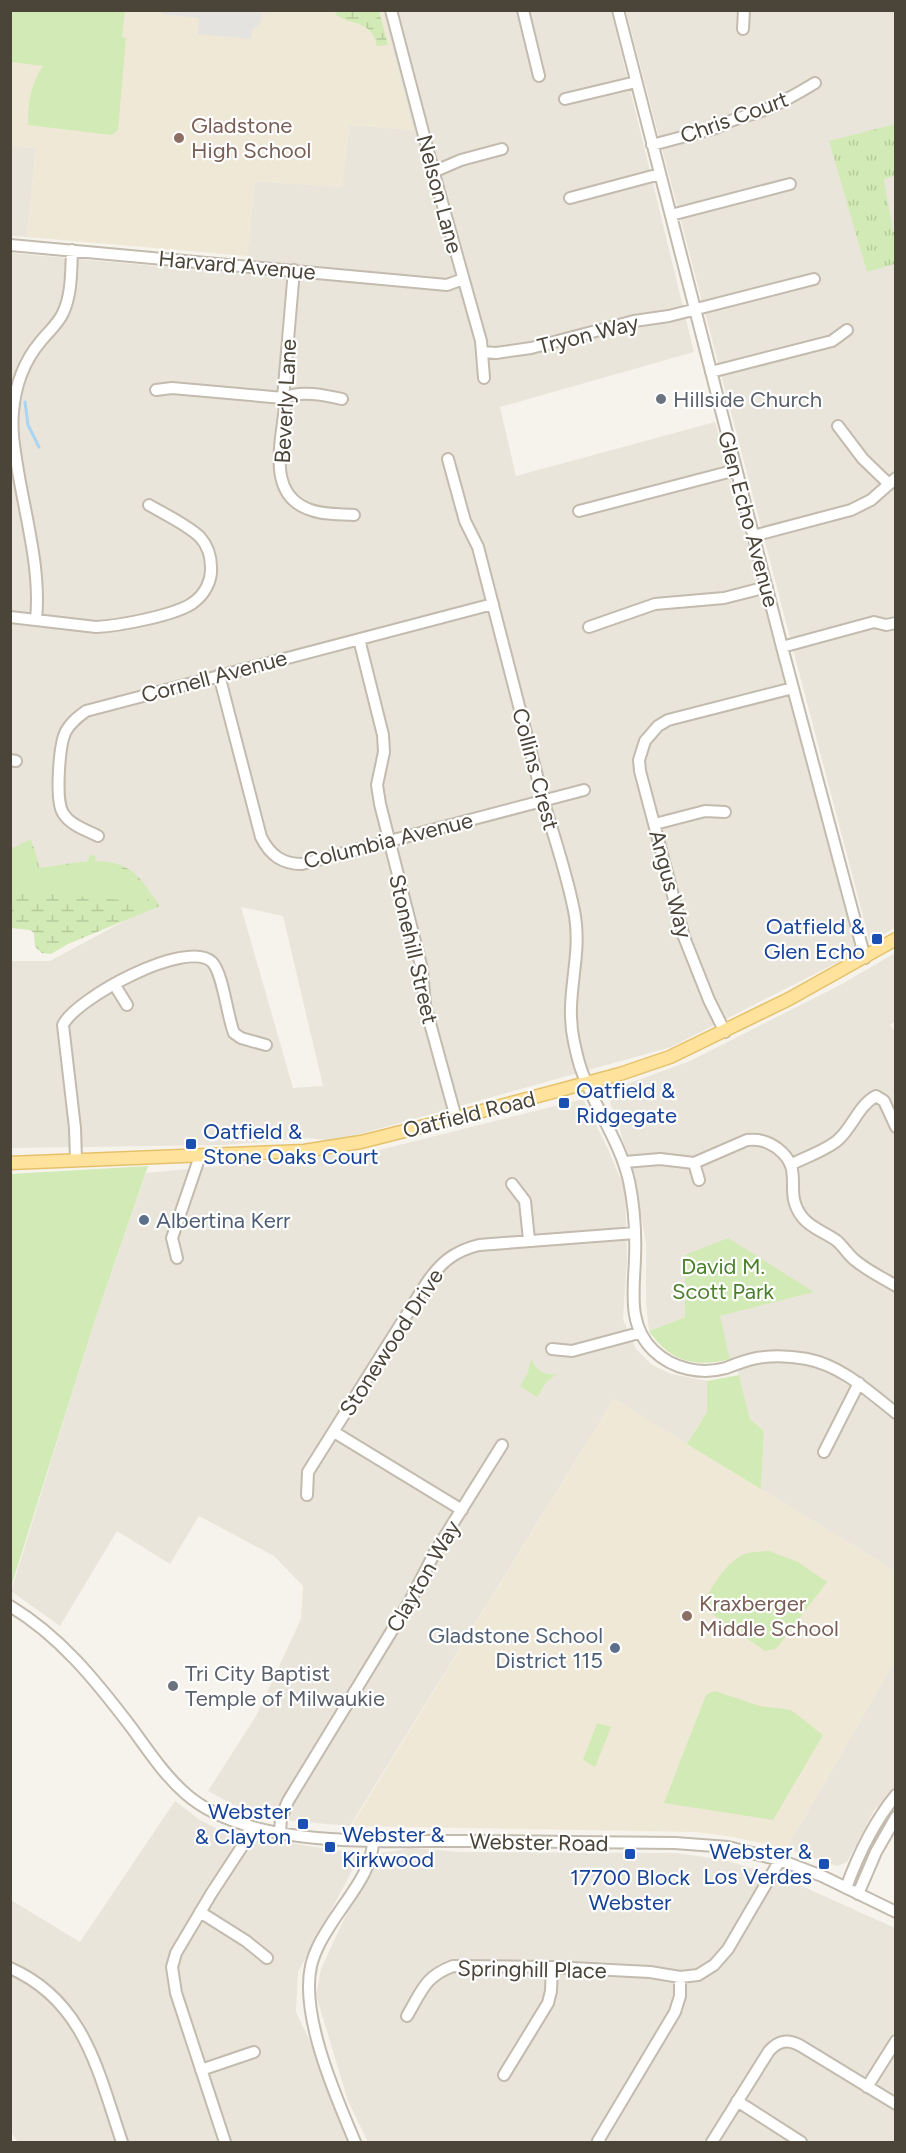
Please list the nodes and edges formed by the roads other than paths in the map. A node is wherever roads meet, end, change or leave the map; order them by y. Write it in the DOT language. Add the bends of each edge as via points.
graph roads {
  1 [pos="392,10"];
  2 [pos="523,10"];
  3 [pos="618,10"];
  4 [pos="744,10"];
  5 [pos="743,29"];
  6 [pos="539,76"];
  7 [pos="636,82"];
  8 [pos="815,83"];
  9 [pos="565,99"];
  10 [pos="652,145"];
  11 [pos="502,149"];
  12 [pos="433,172"];
  13 [pos="660,174"];
  14 [pos="790,184"];
  15 [pos="570,198"];
  16 [pos="671,215"];
  17 [pos="10,245"];
  18 [pos="72,250"];
  19 [pos="294,270"];
  20 [pos="463,279"];
  21 [pos="814,279"];
  22 [pos="694,310"];
  23 [pos="847,330"];
  24 [pos="482,352"];
  25 [pos="711,372"];
  26 [pos="484,378"];
  27 [pos="156,390"];
  28 [pos="283,398"];
  29 [pos="342,399"];
  30 [pos="838,426"];
  31 [pos="448,459"];
  32 [pos="736,470"];
  33 [pos="892,481"];
  34 [pos="149,505"];
  35 [pos="579,511"];
  36 [pos="354,515"];
  37 [pos="753,536"];
  38 [pos="766,588"];
  39 [pos="493,604"];
  40 [pos="10,617"];
  41 [pos="36,620"];
  42 [pos="896,623"];
  43 [pos="589,627"];
  44 [pos="358,639"];
  45 [pos="782,647"];
  46 [pos="219,675"];
  47 [pos="793,688"];
  48 [pos="584,790"];
  49 [pos="544,801"];
  50 [pos="725,812"];
  51 [pos="655,824"];
  52 [pos="98,836"];
  53 [pos="389,840"];
  54 [pos="896,939"];
  55 [pos="865,958"];
  56 [pos="114,984"];
  57 [pos="127,1005"];
  58 [pos="725,1032"];
  59 [pos="266,1045"];
  60 [pos="587,1083"];
  61 [pos="456,1118"];
  62 [pos="896,1127"];
  63 [pos="200,1156"];
  64 [pos="76,1160"];
  65 [pos="625,1162"];
  66 [pos="10,1163"];
  67 [pos="694,1163"];
  68 [pos="792,1164"];
  69 [pos="699,1180"];
  70 [pos="512,1184"];
  71 [pos="635,1233"];
  72 [pos="529,1240"];
  73 [pos="177,1258"];
  74 [pos="896,1286"];
  75 [pos="639,1333"];
  76 [pos="552,1349"];
  77 [pos="859,1383"];
  78 [pos="896,1413"];
  79 [pos="334,1432"];
  80 [pos="502,1445"];
  81 [pos="824,1452"];
  82 [pos="307,1495"];
  83 [pos="462,1510"];
  84 [pos="10,1606"];
  85 [pos="896,1795"];
  86 [pos="896,1817"];
  87 [pos="250,1827"];
  88 [pos="280,1833"];
  89 [pos="373,1840"];
  90 [pos="780,1860"];
  91 [pos="846,1888"];
  92 [pos="858,1894"];
  93 [pos="200,1912"];
  94 [pos="896,1912"];
  95 [pos="267,1958"];
  96 [pos="552,1967"];
  97 [pos="10,1968"];
  98 [pos="680,1977"];
  99 [pos="406,2016"];
  100 [pos="896,2041"];
  101 [pos="254,2052"];
  102 [pos="201,2070"];
  103 [pos="504,2075"];
  104 [pos="867,2087"];
  105 [pos="737,2101"];
  106 [pos="896,2104"];
  107 [pos="122,2142"];
  108 [pos="225,2142"];
  109 [pos="356,2142"];
  110 [pos="600,2142"];
  111 [pos="712,2142"];
  112 [pos="801,2142"];
  1 -- 12 [label="street, Nelson Lane"];
  2 -- 6 [label="street"];
  3 -- 7 [label="street, Glen Echo Avenue"];
  4 -- 5 [label="street"];
  7 -- 9 [label="street"];
  7 -- 10 [label="street, Glen Echo Avenue"];
  8 -- 10 [label="street, Chris Court" via="746,117"];
  10 -- 13 [label="street, Glen Echo Avenue"];
  11 -- 12 [label="street"];
  12 -- 20 [label="street, Nelson Lane"];
  13 -- 15 [label="street"];
  13 -- 16 [label="street, Glen Echo Avenue"];
  14 -- 16 [label="street"];
  16 -- 22 [label="street, Glen Echo Avenue"];
  17 -- 18 [label="street, Harvard Avenue"];
  18 -- 19 [label="street, Harvard Avenue"];
  18 -- 41 [label="street" via="66,307 26,365 12,414 14,450 37,584"];
  19 -- 20 [label="street, Harvard Avenue" via="447,285"];
  19 -- 28 [label="street, Beverly Lane"];
  20 -- 24 [label="street, Nelson Lane"];
  21 -- 22 [label="street, Tryon Way"];
  22 -- 24 [label="street, Tryon Way" via="509,352"];
  22 -- 25 [label="street, Glen Echo Avenue"];
  23 -- 25 [label="street" via="832,341"];
  24 -- 26 [label="street, Nelson Lane"];
  25 -- 32 [label="street, Glen Echo Avenue"];
  27 -- 28 [label="street" via="172,388"];
  28 -- 29 [label="street" via="294,393"];
  28 -- 36 [label="street, Beverly Lane" via="279,468 285,493 316,512"];
  30 -- 33 [label="street" via="862,459"];
  31 -- 39 [label="street, Collins Crest"];
  32 -- 35 [label="street"];
  32 -- 37 [label="street, Glen Echo Avenue"];
  33 -- 37 [label="street" via="871,500 851,510"];
  34 -- 41 [label="street" via="201,539 211,560 209,582 200,597 186,607 107,627"];
  37 -- 38 [label="street, Glen Echo Avenue"];
  38 -- 43 [label="street" via="724,598 655,604"];
  38 -- 45 [label="street, Glen Echo Avenue"];
  39 -- 44 [label="street, Cornell Avenue"];
  39 -- 49 [label="street, Collins Crest"];
  40 -- 41 [label="street"];
  42 -- 45 [label="street" via="874,622"];
  44 -- 46 [label="street, Cornell Avenue"];
  44 -- 53 [label="street, Stonehill Street" via="383,735 384,752 377,785"];
  45 -- 47 [label="street, Glen Echo Avenue"];
  46 -- 52 [label="street, Cornell Avenue" via="100,706 74,721 65,733 58,799 62,813 71,823"];
  46 -- 53 [label="street, Columbia Avenue" via="261,837 271,853 286,862 302,864"];
  47 -- 51 [label="street, Angus Way" via="668,720 650,733 639,759"];
  47 -- 55 [label="street, Glen Echo Avenue"];
  48 -- 49 [label="street, Columbia Avenue"];
  49 -- 53 [label="street, Columbia Avenue"];
  49 -- 60 [label="street, Collins Crest" via="575,918 578,948 570,1017"];
  50 -- 51 [label="street" via="705,811"];
  51 -- 58 [label="street, Angus Way" via="684,936"];
  53 -- 61 [label="street, Stonehill Street" via="422,969 425,1005"];
  54 -- 55 [label="main road, Oatfield Road"];
  55 -- 58 [label="main road, Oatfield Road"];
  56 -- 57 [label="street"];
  56 -- 59 [label="street" via="167,962 194,956 206,958 218,969 234,1033"];
  56 -- 64 [label="street" via="79,1005 63,1025"];
  58 -- 60 [label="main road, Oatfield Road" via="650,1065"];
  60 -- 61 [label="main road, Oatfield Road"];
  60 -- 65 [label="street, Collins Crest"];
  61 -- 63 [label="main road, Oatfield Road" via="320,1149"];
  62 -- 68 [label="street" via="884,1101 876,1096 867,1101 837,1142"];
  63 -- 64 [label="main road, Oatfield Road"];
  63 -- 73 [label="street" via="172,1238"];
  64 -- 66 [label="main road, Oatfield Road"];
  65 -- 67 [label="street" via="660,1158"];
  65 -- 71 [label="street, Collins Crest"];
  67 -- 68 [label="street" via="756,1139 769,1143"];
  67 -- 69 [label="street"];
  68 -- 74 [label="street" via="793,1199 803,1219 837,1242 855,1261"];
  70 -- 72 [label="street" via="525,1201"];
  71 -- 72 [label="street, Stonewood Drive"];
  71 -- 75 [label="street, Collins Crest" via="633,1293"];
  72 -- 79 [label="street, Stonewood Drive" via="479,1245 444,1261"];
  75 -- 76 [label="street" via="572,1351"];
  75 -- 77 [label="street" via="658,1355 687,1369 717,1370 758,1358 792,1357 826,1365"];
  77 -- 78 [label="street"];
  77 -- 81 [label="street"];
  79 -- 82 [label="street" via="308,1472"];
  79 -- 83 [label="street, Stonewood Drive"];
  80 -- 83 [label="street, Clayton Way"];
  83 -- 88 [label="street, Clayton Way" via="288,1801"];
  84 -- 87 [label="street, Webster Road" via="40,1626 75,1659 180,1788 213,1813"];
  85 -- 91 [label="street" via="863,1846"];
  86 -- 92 [label="street"];
  87 -- 88 [label="street, Webster Road"];
  87 -- 93 [label="street" via="243,1845"];
  88 -- 89 [label="street, Webster Road"];
  89 -- 90 [label="street, Webster Road" via="675,1843 728,1847"];
  89 -- 109 [label="street" via="368,1866 324,1935 311,1967 309,1991 316,2033"];
  90 -- 91 [label="street, Webster Road"];
  90 -- 98 [label="street" via="721,1958 698,1974"];
  91 -- 92 [label="street, Webster Road"];
  92 -- 94 [label="street, Webster Road"];
  93 -- 95 [label="street"];
  93 -- 102 [label="street" via="172,1967 176,1993"];
  96 -- 98 [label="street, Springhill Place"];
  96 -- 99 [label="street, Springhill Place" via="453,1966 438,1971"];
  96 -- 103 [label="street" via="548,2003"];
  97 -- 107 [label="street" via="56,1998 71,2015 94,2059"];
  98 -- 110 [label="street" via="675,2012"];
  100 -- 104 [label="street"];
  101 -- 102 [label="street"];
  102 -- 108 [label="street"];
  104 -- 105 [label="street" via="789,2041 769,2051"];
  104 -- 106 [label="street"];
  105 -- 111 [label="street"];
  105 -- 112 [label="street"];
}
